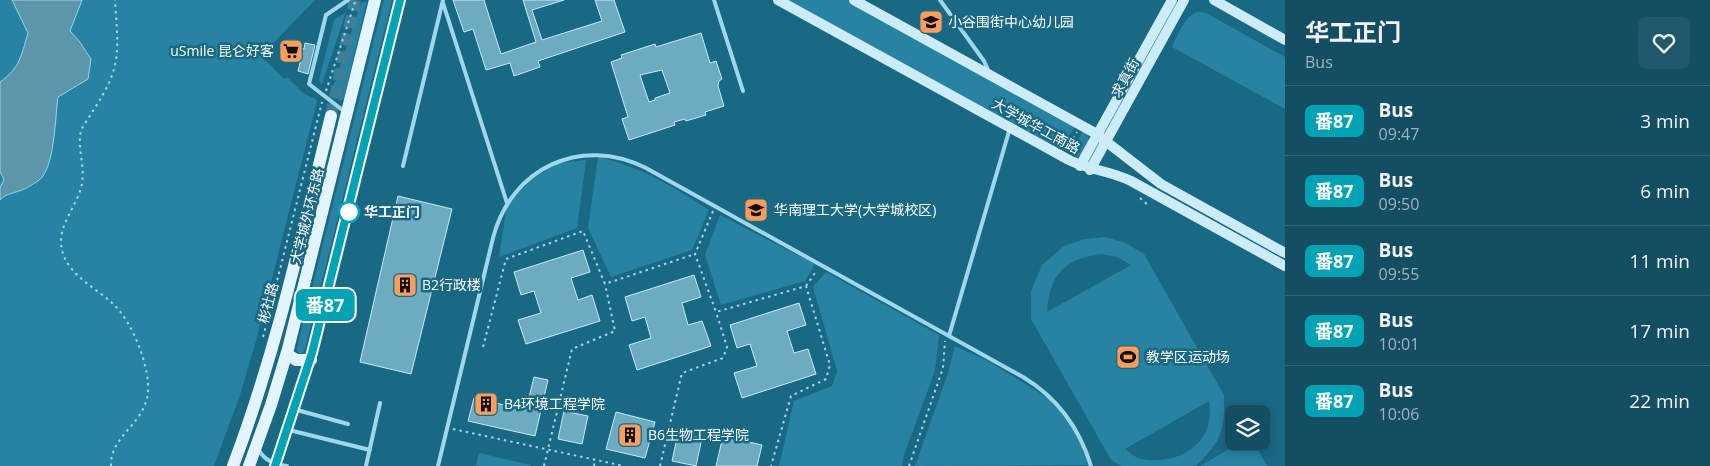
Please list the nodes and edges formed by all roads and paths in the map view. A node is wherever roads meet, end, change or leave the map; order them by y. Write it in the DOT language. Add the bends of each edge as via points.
graph roads {
  1 [pos="115,0"];
  2 [pos="348,0"];
  3 [pos="355,0"];
  4 [pos="375,0"];
  5 [pos="400,0"];
  6 [pos="714,0"];
  7 [pos="778,0"];
  8 [pos="854,0"];
  9 [pos="940,0"];
  10 [pos="1172,0"];
  11 [pos="1184,0"];
  12 [pos="1214,0"];
  13 [pos="443,2"];
  14 [pos="1285,40"];
  15 [pos="989,74"];
  16 [pos="327,89"];
  17 [pos="743,91"];
  18 [pos="322,103"];
  19 [pos="347,114"];
  20 [pos="331,116"];
  21 [pos="1010,128"];
  22 [pos="1079,128"];
  23 [pos="1102,138"];
  24 [pos="1064,154"];
  25 [pos="402,166"];
  26 [pos="1085,168"];
  27 [pos="507,202"];
  28 [pos="713,211"];
  29 [pos="695,254"];
  30 [pos="1285,254"];
  31 [pos="1285,266"];
  32 [pos="819,267"];
  33 [pos="605,284"];
  34 [pos="806,286"];
  35 [pos="716,312"];
  36 [pos="947,335"];
  37 [pos="262,341"];
  38 [pos="483,347"];
  39 [pos="287,354"];
  40 [pos="310,360"];
  41 [pos="380,403"];
  42 [pos="295,410"];
  43 [pos="348,424"];
  44 [pos="447,428"];
  45 [pos="288,430"];
  46 [pos="257,445"];
  47 [pos="370,450"];
  48 [pos="548,450"];
  49 [pos="595,460"];
  50 [pos="279,465"];
  51 [pos="111,466"];
  52 [pos="233,466"];
  53 [pos="249,466"];
  54 [pos="366,466"];
  55 [pos="438,466"];
  56 [pos="544,466"];
  57 [pos="594,466"];
  58 [pos="624,466"];
  59 [pos="660,466"];
  60 [pos="771,466"];
  61 [pos="909,466"];
  62 [pos="1091,466"];
  1 -- 51 [label="path" via="114,68 81,130 82,184 61,242 72,270 109,300 128,323 148,377 145,407 112,450"];
  2 -- 19 [label="lane" via="326,15 309,84"];
  3 -- 16 [label="path"];
  4 -- 19 [label="main road, 大学城外环东路"];
  5 -- 40 [label="main road"];
  6 -- 17 [label="lane"];
  7 -- 21 [label="main road, 大学城华工南路"];
  8 -- 15 [label="main road, 大学城华工南路"];
  9 -- 15 [label="lane" via="984,61"];
  10 -- 23 [label="main road, 求真街"];
  11 -- 23 [label="main road, 求真街"];
  12 -- 14 [label="main road"];
  13 -- 25 [label="lane"];
  13 -- 27 [label="lane"];
  15 -- 23 [label="main road, 大学城华工南路"];
  18 -- 37 [label="path"];
  19 -- 39 [label="main road, 大学城外环东路"];
  20 -- 52 [label="main road, 彬社路" via="273,344"];
  21 -- 26 [label="main road, 大学城华工南路"];
  21 -- 36 [label="lane"];
  22 -- 24 [label="path"];
  23 -- 26 [label="main road, 求真街"];
  23 -- 30 [label="main road, 大学城华工南路" via="1161,184"];
  26 -- 31 [label="main road, 大学城华工南路" via="1131,181"];
  27 -- 36 [label="lane" via="524,182 562,160 605,155 634,162"];
  27 -- 55 [label="lane" via="493,238"];
  28 -- 29 [label="path"];
  29 -- 33 [label="path"];
  29 -- 35 [label="path"];
  32 -- 34 [label="path"];
  33 -- 38 [label="path" via="583,231 506,259"];
  33 -- 48 [label="path" via="615,331 572,349"];
  34 -- 35 [label="path"];
  34 -- 60 [label="path" via="830,365 826,379 791,396"];
  35 -- 59 [label="path" via="727,347 723,358 682,374"];
  36 -- 61 [label="path" via="944,368"];
  36 -- 62 [label="lane" via="1023,377 1048,395 1076,428"];
  39 -- 40 [label="main road" via="296,360"];
  39 -- 46 [label="main road, 大学城外环东路"];
  40 -- 42 [label="main road"];
  41 -- 47 [label="lane"];
  42 -- 43 [label="lane"];
  42 -- 45 [label="main road"];
  44 -- 48 [label="path"];
  45 -- 47 [label="lane"];
  45 -- 50 [label="main road"];
  46 -- 50 [label="lane" via="266,459"];
  46 -- 53 [label="main road, 大学城外环东路"];
  47 -- 54 [label="lane"];
  48 -- 49 [label="path"];
  48 -- 56 [label="path"];
  49 -- 57 [label="path"];
  49 -- 58 [label="path"];
}
